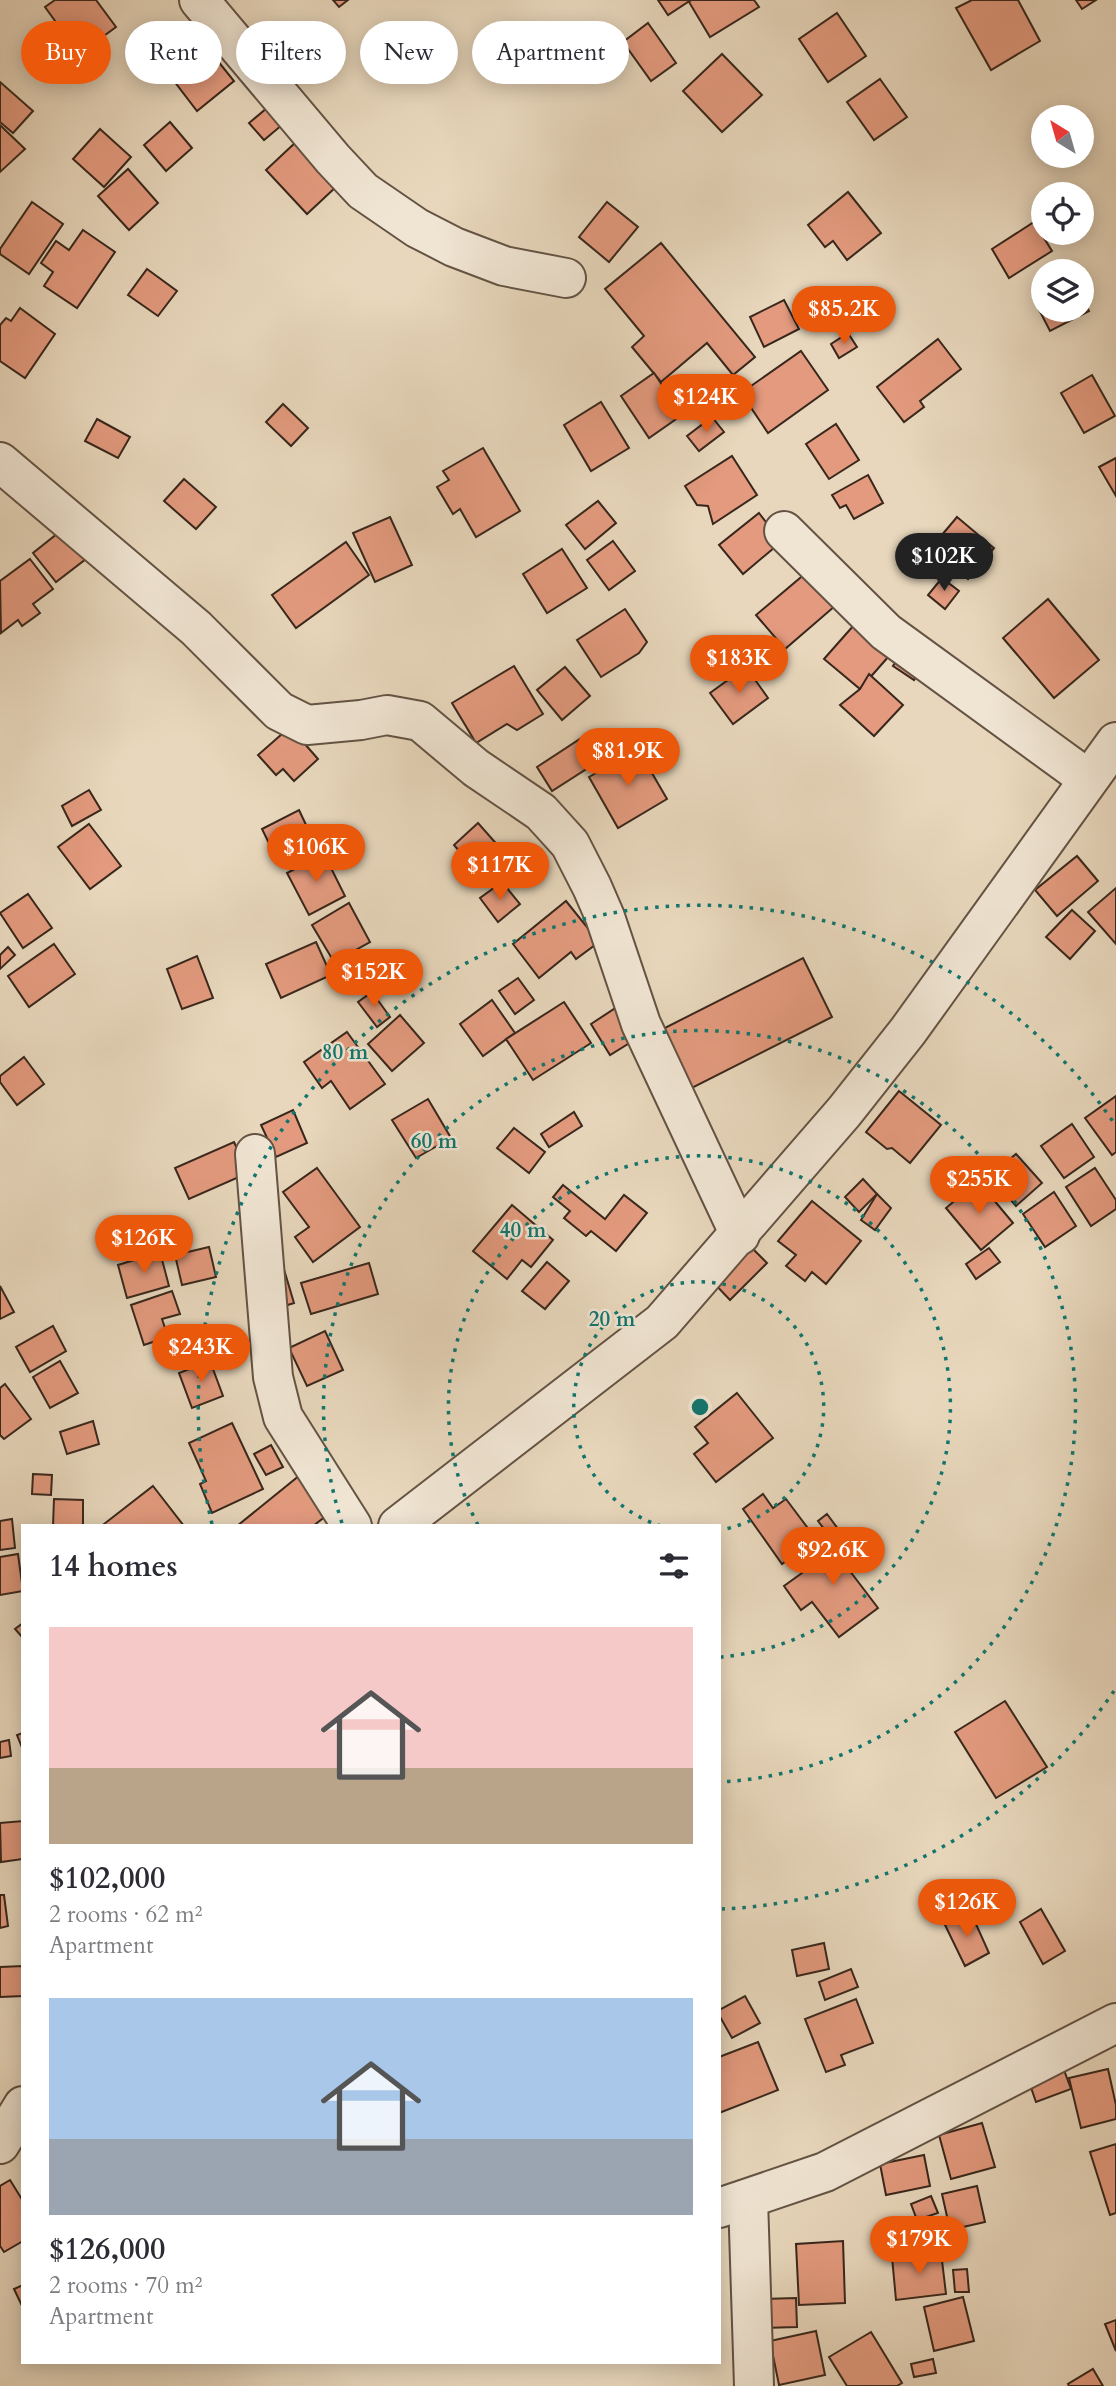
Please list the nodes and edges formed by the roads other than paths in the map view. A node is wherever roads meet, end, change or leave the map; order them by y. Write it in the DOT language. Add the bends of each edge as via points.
graph roads {
  1 [pos="199,0"];
  2 [pos="566,278"];
  3 [pos="0,462"];
  4 [pos="784,531"];
  5 [pos="1116,742"];
  6 [pos="1088,779"];
  7 [pos="255,1154"];
  8 [pos="740,1235"];
  9 [pos="351,1524"];
  10 [pos="401,1524"];
  11 [pos="1116,2023"];
  12 [pos="21,2110"];
  13 [pos="6,2143"];
  14 [pos="734,2204"];
  15 [pos="754,2386"];
  1 -- 2 [label="street" via="363,191 454,247 504,266"];
  3 -- 8 [label="street" via="196,628 279,711 307,725 387,715 420,722 541,812 570,844 592,887 641,1024"];
  4 -- 6 [label="street" via="886,632"];
  5 -- 6 [label="street"];
  6 -- 8 [label="street" via="900,1041"];
  7 -- 9 [label="street" via="273,1377 283,1417"];
  8 -- 10 [label="street" via="662,1322"];
  11 -- 14 [label="street" via="825,2172"];
  12 -- 13 [label="street"];
  14 -- 15 [label="street"];
}
